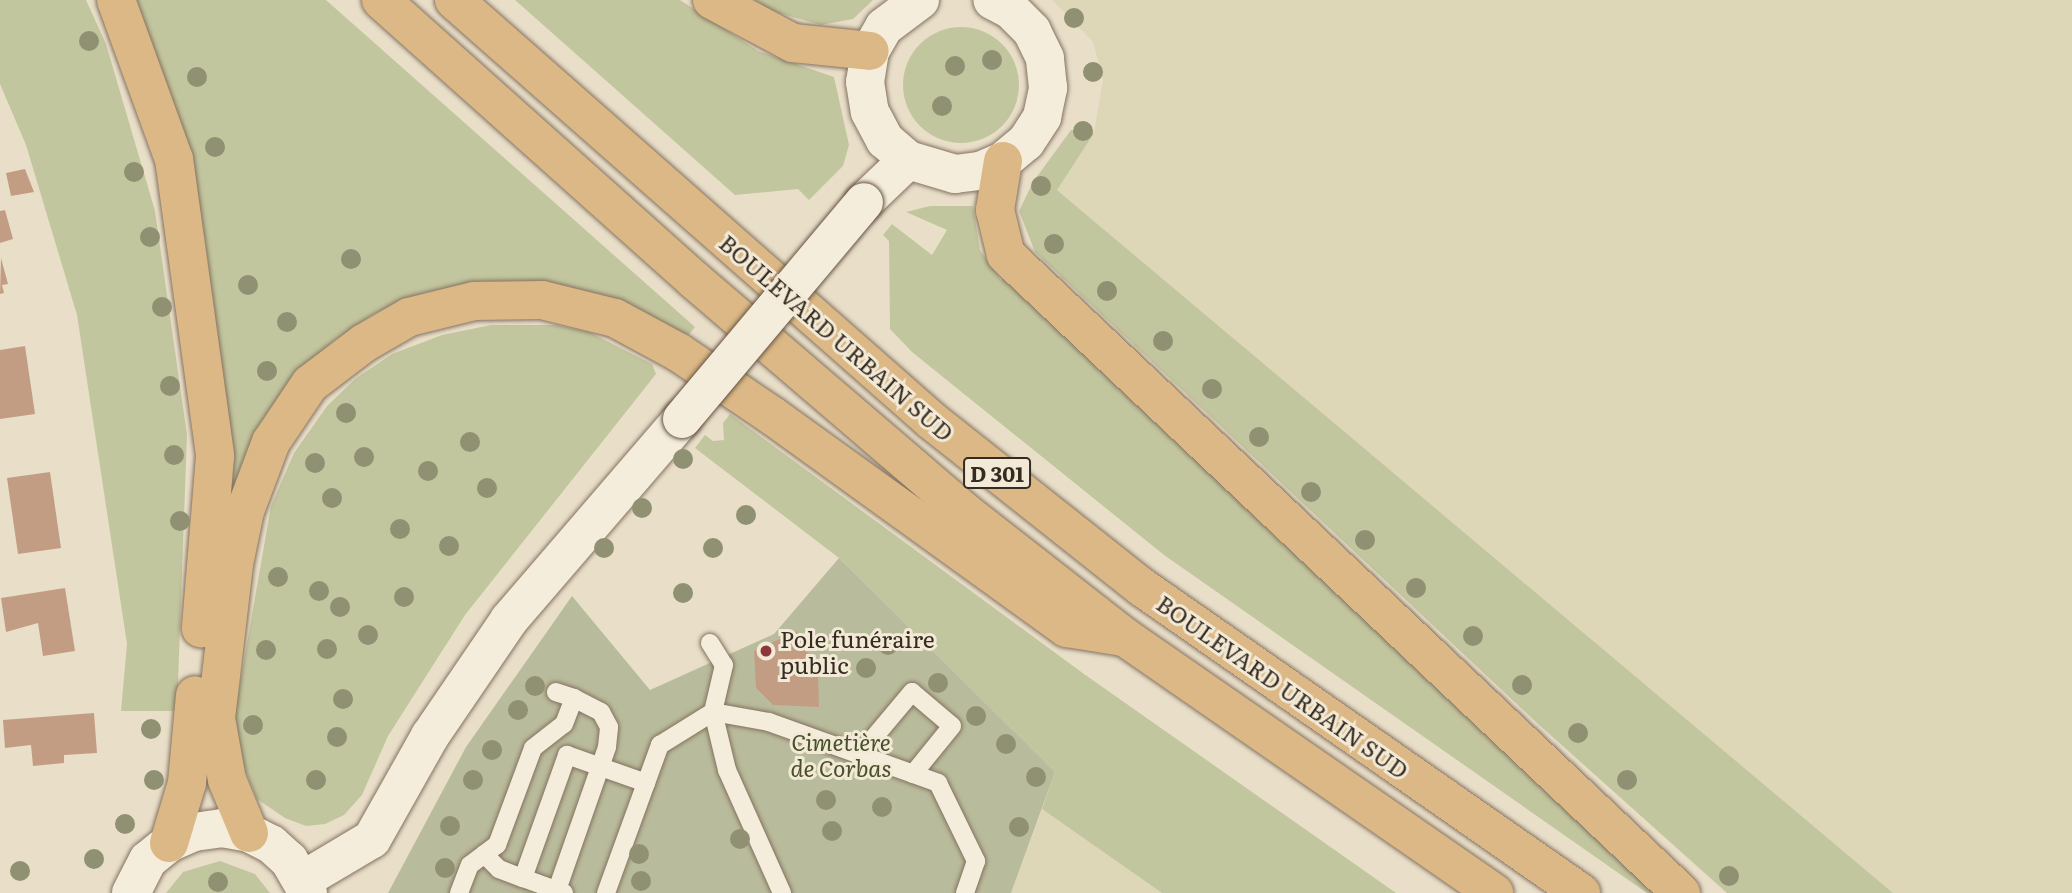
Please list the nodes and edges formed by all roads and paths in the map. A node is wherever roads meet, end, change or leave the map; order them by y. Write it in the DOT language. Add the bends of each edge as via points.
graph roads {
  1 [pos="116,0"];
  2 [pos="381,0"];
  3 [pos="454,0"];
  4 [pos="712,0"];
  5 [pos="920,0"];
  6 [pos="992,0"];
  7 [pos="870,51"];
  8 [pos="908,160"];
  9 [pos="1003,161"];
  10 [pos="1126,638"];
  11 [pos="710,643"];
  12 [pos="556,692"];
  13 [pos="574,698"];
  14 [pos="713,712"];
  15 [pos="549,735"];
  16 [pos="860,754"];
  17 [pos="567,755"];
  18 [pos="600,767"];
  19 [pos="913,774"];
  20 [pos="646,783"];
  21 [pos="249,833"];
  22 [pos="169,843"];
  23 [pos="484,854"];
  24 [pos="523,878"];
  25 [pos="305,886"];
  26 [pos="561,892"];
  27 [pos="131,893"];
  28 [pos="459,893"];
  29 [pos="606,893"];
  30 [pos="782,893"];
  31 [pos="965,893"];
  32 [pos="1494,893"];
  33 [pos="1581,893"];
  34 [pos="1681,893"];
  1 -- 22 [label="highway" via="174,159 215,456 187,783"];
  2 -- 10 [label="highway, D 301" via="693,279 966,513"];
  3 -- 33 [label="highway, BOULEVARD URBAIN SUD / D 301" via="921,412 1143,589"];
  4 -- 7 [label="highway" via="793,43"];
  5 -- 7 [label="main road" via="884,27"];
  6 -- 9 [label="main road" via="1011,10 1032,31 1045,58 1048,88 1037,125 1026,142"];
  7 -- 8 [label="main road" via="865,82 870,112 885,140"];
  8 -- 9 [label="main road" via="955,174 980,172"];
  8 -- 25 [label="main road, bridge" via="864,202 509,620 430,736 372,839"];
  9 -- 34 [label="highway" via="995,210 1006,255"];
  10 -- 21 [label="highway" via="1067,628 774,417 678,352 615,318 542,300 474,301 409,317 364,343 310,384 271,442 245,511 234,564 216,718 227,780"];
  10 -- 32 [label="highway, D 301"];
  11 -- 14 [label="lane" via="724,665"];
  12 -- 13 [label="lane"];
  13 -- 15 [label="lane" via="564,724"];
  13 -- 18 [label="lane" via="601,712 608,727"];
  14 -- 16 [label="lane" via="769,722"];
  14 -- 20 [label="lane" via="660,746"];
  14 -- 30 [label="lane" via="727,770"];
  15 -- 17 [label="lane"];
  15 -- 23 [label="lane" via="533,748 497,845"];
  16 -- 19 [label="lane"];
  16 -- 19 [label="lane" via="912,692 952,726"];
  17 -- 18 [label="lane"];
  17 -- 24 [label="lane"];
  18 -- 20 [label="lane"];
  18 -- 26 [label="lane"];
  19 -- 31 [label="lane" via="937,783 976,861"];
  20 -- 29 [label="lane"];
  21 -- 22 [label="main road" via="222,828 194,832"];
  21 -- 25 [label="main road" via="271,844"];
  22 -- 27 [label="main road" via="148,860"];
  23 -- 24 [label="lane" via="499,869"];
  23 -- 28 [label="lane" via="470,865"];
  24 -- 26 [label="lane"];
}
